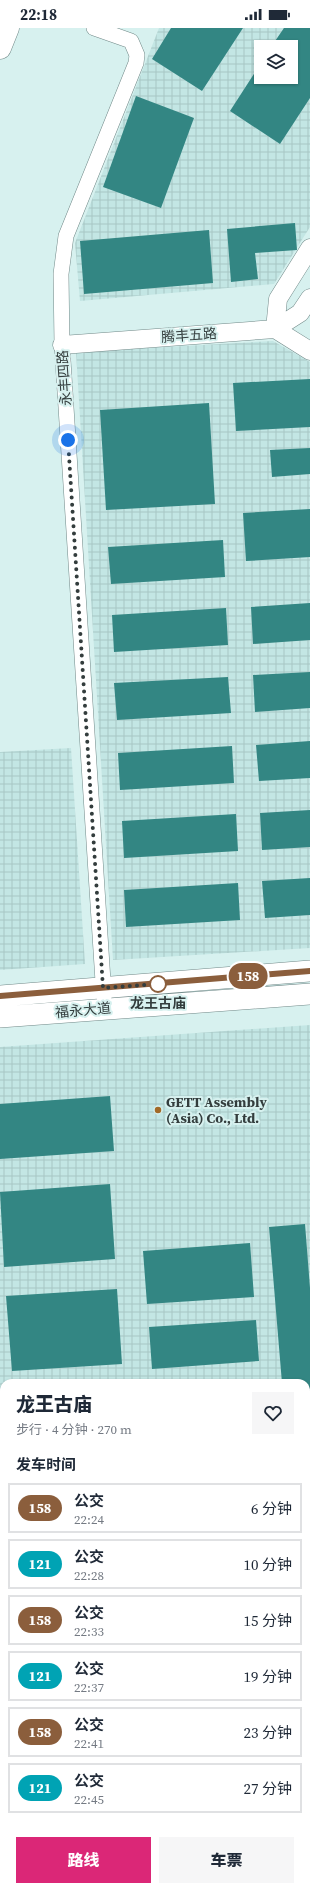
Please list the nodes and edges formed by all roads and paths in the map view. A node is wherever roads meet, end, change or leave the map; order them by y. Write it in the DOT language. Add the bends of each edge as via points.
graph roads {
  1 [pos="8,28"];
  2 [pos="94,28"];
  3 [pos="0,48"];
  4 [pos="310,248"];
  5 [pos="310,298"];
  6 [pos="275,329"];
  7 [pos="62,345"];
  8 [pos="310,351"];
  9 [pos="310,971"];
  10 [pos="310,994"];
  11 [pos="0,996"];
  12 [pos="104,998"];
  13 [pos="0,1017"];
  1 -- 3 [label="highway"];
  2 -- 7 [label="street, 永丰四路" via="131,41 137,55 66,236 61,274"];
  4 -- 6 [label="street" via="278,299"];
  5 -- 6 [label="street" via="300,313"];
  6 -- 7 [label="street, 腾丰五路"];
  6 -- 8 [label="street"];
  7 -- 12 [label="street, 永丰四路"];
  9 -- 12 [label="main road, 福永大道"];
  10 -- 12 [label="main road, 福永大道"];
  11 -- 12 [label="main road, 福永大道"];
  12 -- 13 [label="main road, 福永大道"];
}
